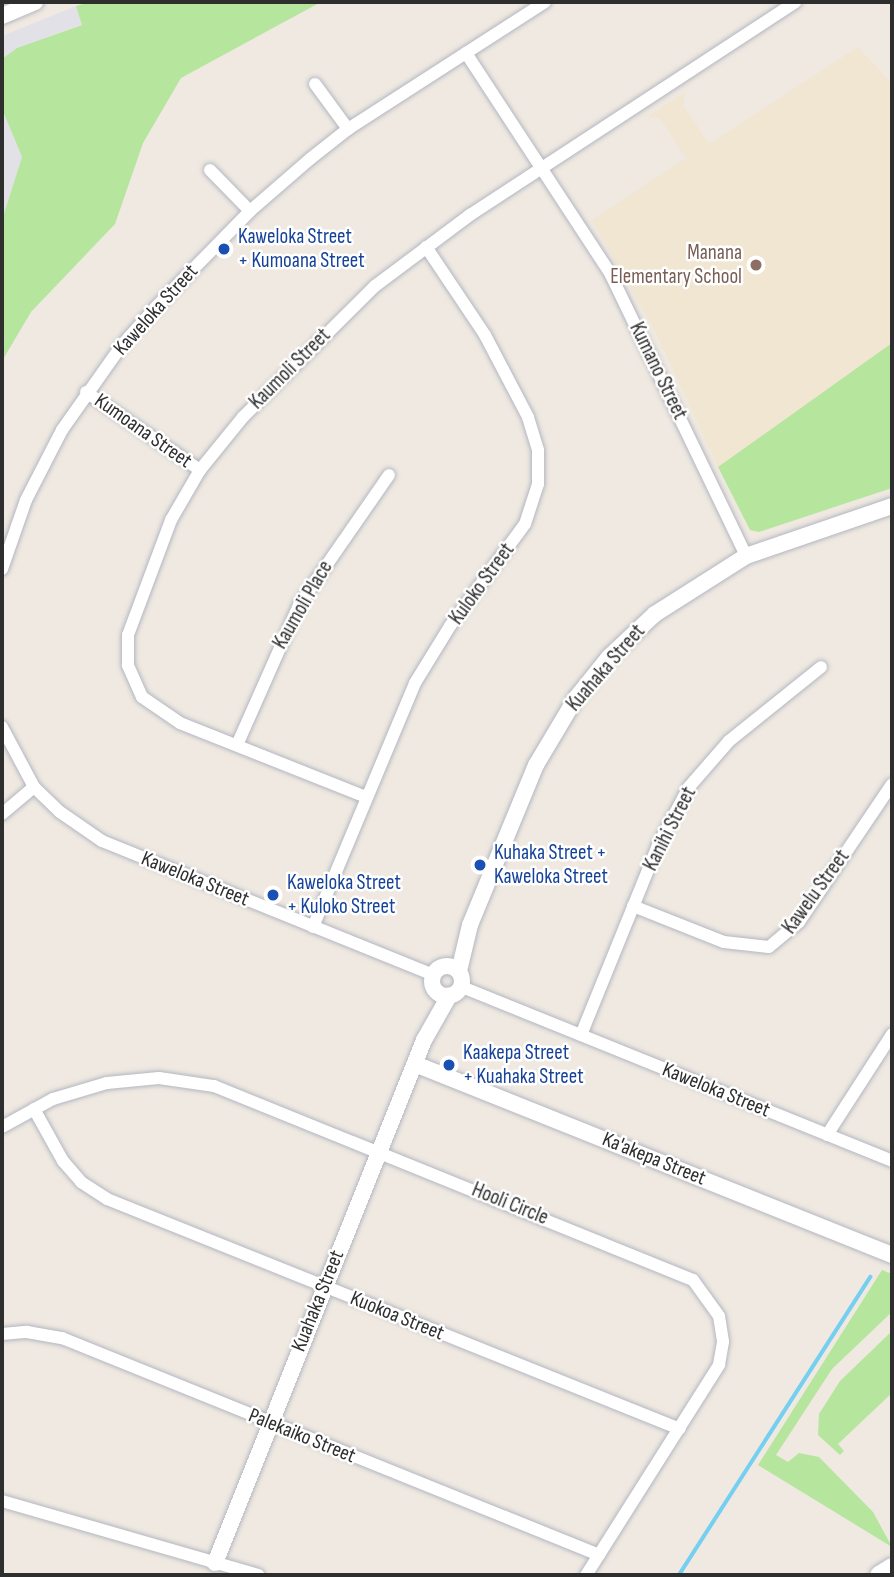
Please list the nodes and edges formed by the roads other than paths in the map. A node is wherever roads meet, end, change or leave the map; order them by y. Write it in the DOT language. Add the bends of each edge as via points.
graph roads {
  1 [pos="35,2"];
  2 [pos="545,2"];
  3 [pos="796,2"];
  4 [pos="2,16"];
  5 [pos="466,53"];
  6 [pos="315,84"];
  7 [pos="348,129"];
  8 [pos="543,169"];
  9 [pos="210,170"];
  10 [pos="250,211"];
  11 [pos="426,247"];
  12 [pos="86,392"];
  13 [pos="200,470"];
  14 [pos="388,475"];
  15 [pos="892,506"];
  16 [pos="746,556"];
  17 [pos="2,569"];
  18 [pos="821,667"];
  19 [pos="2,727"];
  20 [pos="237,745"];
  21 [pos="892,784"];
  22 [pos="34,786"];
  23 [pos="366,797"];
  24 [pos="2,814"];
  25 [pos="633,906"];
  26 [pos="313,927"];
  27 [pos="447,981"];
  28 [pos="892,1034"];
  29 [pos="581,1035"];
  30 [pos="415,1064"];
  31 [pos="34,1109"];
  32 [pos="2,1127"];
  33 [pos="827,1135"];
  34 [pos="379,1151"];
  35 [pos="892,1161"];
  36 [pos="892,1255"];
  37 [pos="324,1286"];
  38 [pos="2,1334"];
  39 [pos="269,1422"];
  40 [pos="680,1429"];
  41 [pos="2,1501"];
  42 [pos="599,1555"];
  43 [pos="215,1563"];
  44 [pos="892,1567"];
  45 [pos="259,1575"];
  46 [pos="586,1575"];
  47 [pos="879,1575"];
  1 -- 4 [label="street"];
  2 -- 5 [label="street, Kaweloka Street"];
  3 -- 8 [label="street, Kaumoli Street"];
  5 -- 7 [label="street, Kaweloka Street"];
  5 -- 8 [label="street, Kumano Street"];
  6 -- 7 [label="street"];
  7 -- 10 [label="street, Kaweloka Street"];
  8 -- 11 [label="street, Kaumoli Street"];
  8 -- 16 [label="street, Kumano Street" via="611,275"];
  9 -- 10 [label="street"];
  10 -- 12 [label="street, Kaweloka Street" via="148,316"];
  11 -- 13 [label="street, Kaumoli Street" via="328,330 243,417"];
  11 -- 23 [label="street, Kuloko Street" via="485,335 528,417 538,450 538,484 526,524 450,626 415,683"];
  12 -- 13 [label="street, Kumoana Street"];
  12 -- 17 [label="street, Kaweloka Street" via="40,470"];
  13 -- 20 [label="street, Kaumoli Street" via="146,576 127,651 131,676 149,704 180,723"];
  14 -- 20 [label="street, Kaumoli Place" via="299,605"];
  15 -- 16 [label="street, Kuahaka Street"];
  16 -- 27 [label="street, Kuahaka Street" via="655,614 576,698 536,765"];
  18 -- 25 [label="street, Kanihi Street" via="752,721 704,768 666,826"];
  19 -- 22 [label="street, Kaweloka Street"];
  20 -- 23 [label="street, Kaumoli Street"];
  21 -- 25 [label="street, Kawelu Street" via="799,922 769,947 724,942"];
  22 -- 24 [label="street"];
  22 -- 26 [label="street, Kaweloka Street" via="60,812 102,841"];
  23 -- 26 [label="street, Kuloko Street"];
  25 -- 29 [label="street, Kanihi Street"];
  26 -- 27 [label="street, Kaweloka Street"];
  27 -- 29 [label="street, Kaweloka Street"];
  27 -- 30 [label="street, Kuahaka Street"];
  28 -- 33 [label="street"];
  29 -- 33 [label="street, Kaweloka Street"];
  30 -- 34 [label="street, Kuahaka Street"];
  30 -- 36 [label="street, Ka'akepa Street"];
  31 -- 32 [label="street, Hooli Circle"];
  31 -- 34 [label="street, Hooli Circle" via="107,1083 180,1080 233,1092"];
  31 -- 37 [label="street, Kuokoa Street" via="63,1161 81,1182 107,1199"];
  33 -- 35 [label="street, Kaweloka Street"];
  34 -- 37 [label="street, Kuahaka Street"];
  34 -- 40 [label="street, Hooli Circle" via="680,1273 702,1289 719,1316 723,1349 716,1372"];
  37 -- 39 [label="street, Kuahaka Street"];
  37 -- 40 [label="street, Kuokoa Street"];
  38 -- 39 [label="street, Palekaiko Street" via="50,1334"];
  39 -- 42 [label="street, Palekaiko Street"];
  39 -- 43 [label="street, Kuahaka Street"];
  40 -- 42 [label="street, Hooli Circle"];
  41 -- 43 [label="street"];
  42 -- 46 [label="street, Hooli Circle"];
  43 -- 45 [label="street"];
  44 -- 47 [label="main road"];
}
